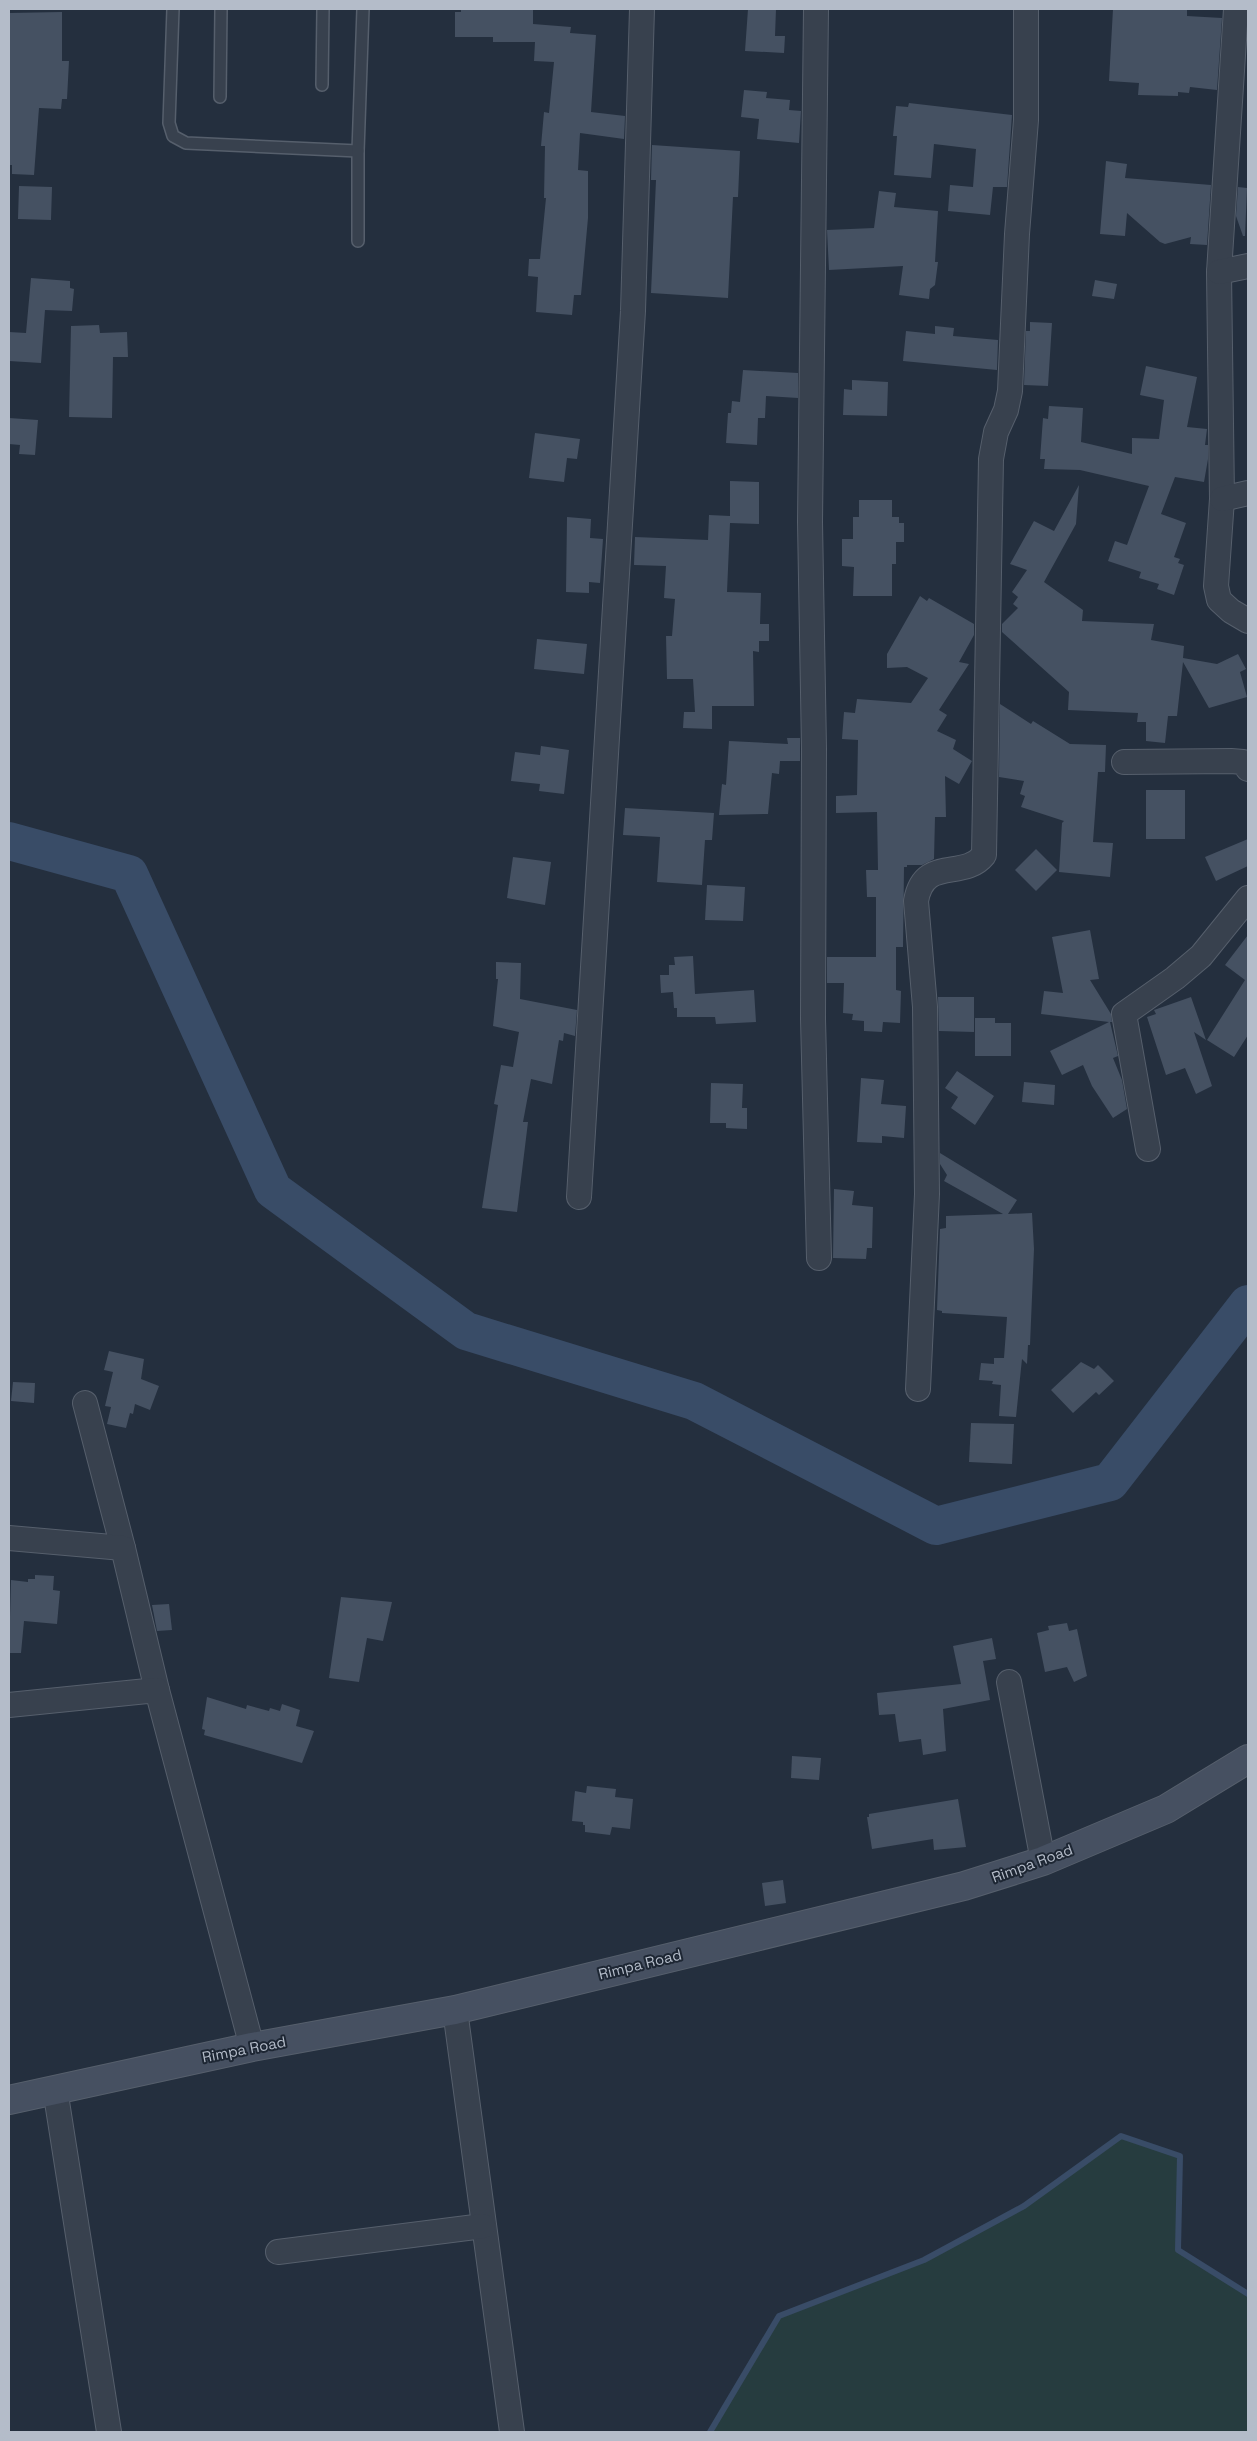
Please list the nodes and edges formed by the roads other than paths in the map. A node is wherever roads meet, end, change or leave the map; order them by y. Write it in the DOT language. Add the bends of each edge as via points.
graph roads {
  1 [pos="173,9"];
  2 [pos="221,9"];
  3 [pos="323,9"];
  4 [pos="363,9"];
  5 [pos="642,9"];
  6 [pos="816,9"];
  7 [pos="1026,9"];
  8 [pos="1236,9"];
  9 [pos="322,85"];
  10 [pos="220,97"];
  11 [pos="358,151"];
  12 [pos="358,241"];
  13 [pos="1248,266"];
  14 [pos="1219,272"];
  15 [pos="1248,492"];
  16 [pos="1222,499"];
  17 [pos="1242,613"];
  18 [pos="1124,762"];
  19 [pos="1248,769"];
  20 [pos="1248,898"];
  21 [pos="1148,1149"];
  22 [pos="579,1197"];
  23 [pos="819,1258"];
  24 [pos="918,1389"];
  25 [pos="86,1403"];
  26 [pos="9,1538"];
  27 [pos="123,1548"];
  28 [pos="1010,1682"];
  29 [pos="157,1690"];
  30 [pos="9,1705"];
  31 [pos="1248,1759"];
  32 [pos="1044,1861"];
  33 [pos="455,2010"];
  34 [pos="252,2047"];
  35 [pos="55,2089"];
  36 [pos="9,2100"];
  37 [pos="483,2226"];
  38 [pos="278,2252"];
  39 [pos="508,2431"];
  40 [pos="109,2432"];
  1 -- 11 [label="lane" via="169,124 173,136 186,143"];
  2 -- 10 [label="lane"];
  3 -- 9 [label="lane"];
  4 -- 11 [label="lane"];
  5 -- 22 [label="street" via="633,311"];
  6 -- 23 [label="street" via="810,522 814,749 813,1019"];
  7 -- 24 [label="street" via="1026,120 1010,391 996,432 991,460 984,855 978,863 927,877 918,887 916,901 926,1007 927,1184"];
  8 -- 14 [label="street"];
  11 -- 12 [label="lane"];
  13 -- 14 [label="street"];
  14 -- 16 [label="street"];
  15 -- 16 [label="street"];
  16 -- 17 [label="street" via="1216,586 1219,600"];
  18 -- 19 [label="street" via="1230,761 1243,762"];
  20 -- 21 [label="street" via="1201,956 1124,1014"];
  25 -- 27 [label="street"];
  26 -- 27 [label="street"];
  27 -- 29 [label="street"];
  28 -- 32 [label="street"];
  29 -- 30 [label="street"];
  29 -- 34 [label="street"];
  31 -- 32 [label="street, Rimpa Road" via="1166,1809"];
  32 -- 33 [label="street, Rimpa Road" via="863,1912"];
  33 -- 34 [label="street, Rimpa Road"];
  33 -- 37 [label="street"];
  34 -- 35 [label="street, Rimpa Road"];
  35 -- 36 [label="street, Rimpa Road"];
  35 -- 40 [label="street"];
  37 -- 38 [label="street"];
  37 -- 39 [label="street"];
}
